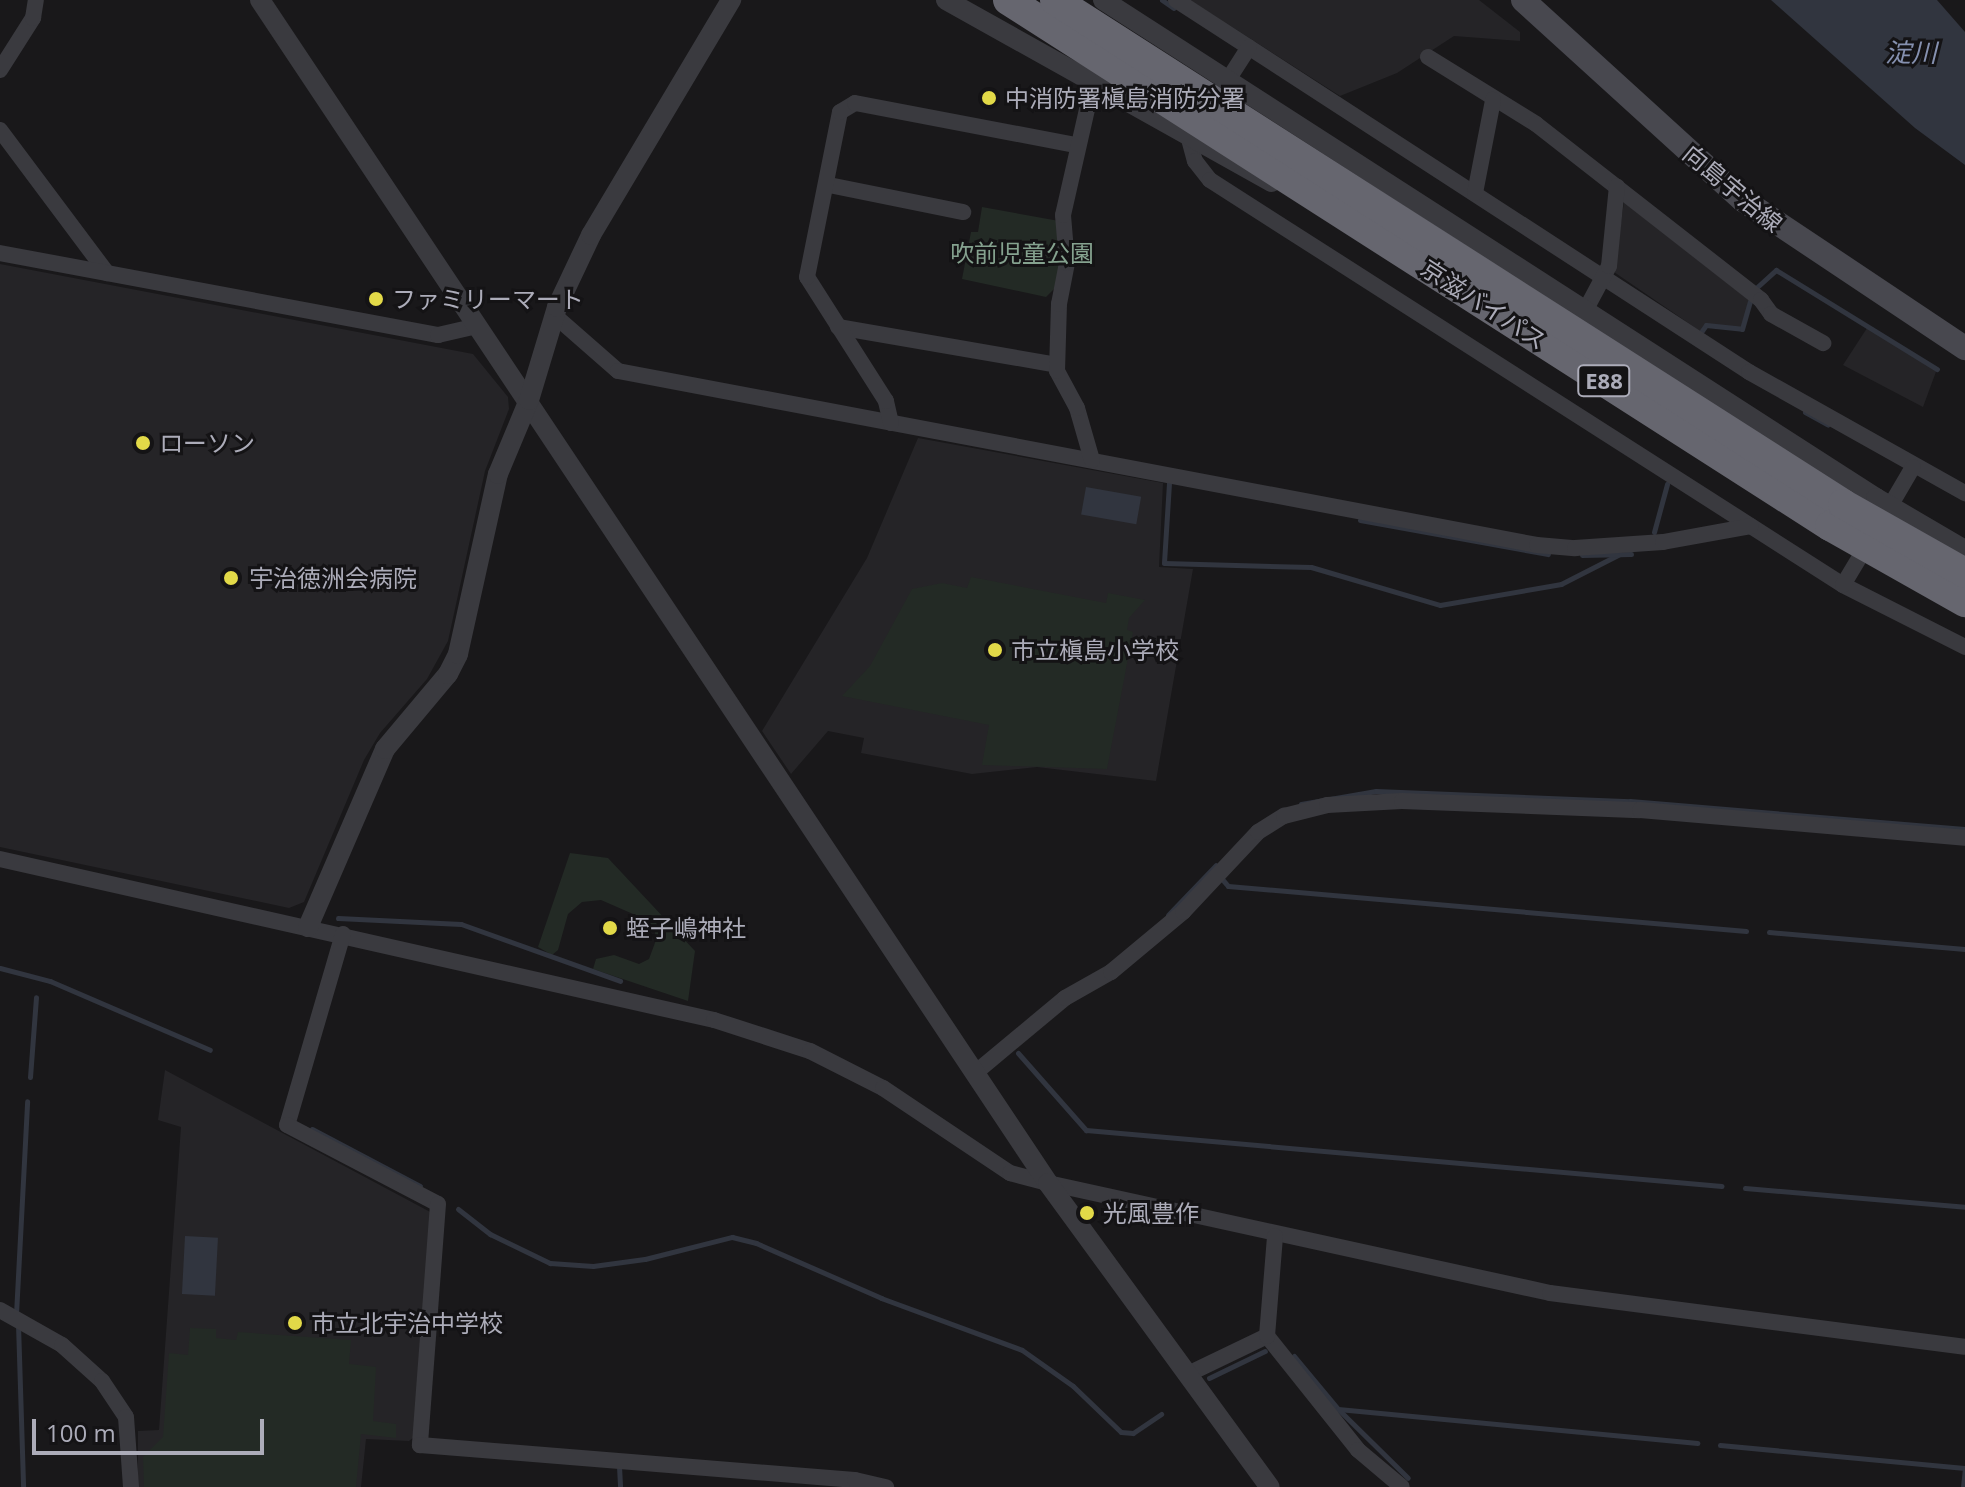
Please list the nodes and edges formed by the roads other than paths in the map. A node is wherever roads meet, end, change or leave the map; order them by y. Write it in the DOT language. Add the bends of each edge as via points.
graph roads {
  1 [pos="36,0"];
  2 [pos="260,0"];
  3 [pos="731,0"];
  4 [pos="946,0"];
  5 [pos="1008,0"];
  6 [pos="1055,0"];
  7 [pos="1103,0"];
  8 [pos="1176,0"];
  9 [pos="1523,0"];
  10 [pos="1246,52"];
  11 [pos="1428,57"];
  12 [pos="0,70"];
  13 [pos="1094,79"];
  14 [pos="1229,81"];
  15 [pos="1493,100"];
  16 [pos="0,130"];
  17 [pos="1189,139"];
  18 [pos="1076,145"];
  19 [pos="829,185"];
  20 [pos="1617,186"];
  21 [pos="1475,193"];
  22 [pos="963,212"];
  23 [pos="0,253"];
  24 [pos="107,273"];
  25 [pos="1604,277"];
  26 [pos="1577,306"];
  27 [pos="554,315"];
  28 [pos="476,326"];
  29 [pos="838,327"];
  30 [pos="1823,343"];
  31 [pos="1965,348"];
  32 [pos="1057,365"];
  33 [pos="529,400"];
  34 [pos="891,423"];
  35 [pos="1092,460"];
  36 [pos="1913,467"];
  37 [pos="1965,493"];
  38 [pos="1751,526"];
  39 [pos="1965,550"];
  40 [pos="1965,573"];
  41 [pos="1843,585"];
  42 [pos="1965,602"];
  43 [pos="1965,647"];
  44 [pos="1965,838"];
  45 [pos="0,859"];
  46 [pos="308,927"];
  47 [pos="343,934"];
  48 [pos="975,1073"];
  49 [pos="1048,1183"];
  50 [pos="1275,1236"];
  51 [pos="10,1315"];
  52 [pos="1267,1336"];
  53 [pos="1965,1347"];
  54 [pos="1186,1375"];
  55 [pos="131,1487"];
  56 [pos="886,1487"];
  57 [pos="1270,1487"];
  58 [pos="1402,1487"];
  1 -- 12 [label="street" via="33,18"];
  2 -- 28 [label="street"];
  3 -- 27 [label="street" via="591,235"];
  4 -- 13 [label="street"];
  5 -- 42 [label="highway, 京滋バイパス / E88, bridge" via="1830,526"];
  6 -- 40 [label="highway, 京滋バイパス / E88, bridge" via="1843,504"];
  7 -- 14 [label="street"];
  8 -- 10 [label="street"];
  9 -- 31 [label="main road, 向島宇治線" via="1743,200"];
  10 -- 14 [label="street"];
  10 -- 21 [label="street"];
  11 -- 15 [label="street"];
  13 -- 17 [label="street"];
  13 -- 18 [label="street"];
  14 -- 17 [label="street"];
  14 -- 26 [label="street" via="1520,264"];
  15 -- 20 [label="street" via="1536,124"];
  15 -- 21 [label="street"];
  16 -- 24 [label="street"];
  17 -- 26 [label="street" via="1300,194 1504,269"];
  17 -- 38 [label="street" via="1195,161 1210,180"];
  18 -- 19 [label="street" via="855,103 840,112"];
  18 -- 32 [label="street" via="1063,215 1067,263"];
  19 -- 22 [label="street"];
  19 -- 29 [label="street" via="807,277"];
  20 -- 25 [label="street" via="1613,243"];
  20 -- 30 [label="street" via="1761,300 1771,314"];
  21 -- 25 [label="street"];
  23 -- 24 [label="street"];
  24 -- 28 [label="street" via="438,335"];
  25 -- 26 [label="street"];
  25 -- 36 [label="street" via="1698,339 1899,453"];
  26 -- 39 [label="street, bridge"];
  27 -- 33 [label="street"];
  27 -- 34 [label="street" via="618,371"];
  28 -- 33 [label="street"];
  29 -- 32 [label="street"];
  29 -- 34 [label="street" via="886,401"];
  32 -- 35 [label="street"];
  33 -- 46 [label="street" via="498,474 458,654 448,674 385,749"];
  33 -- 48 [label="street"];
  34 -- 35 [label="street"];
  35 -- 38 [label="street" via="1537,545 1663,542"];
  36 -- 37 [label="street"];
  36 -- 41 [label="street"];
  38 -- 41 [label="street"];
  41 -- 43 [label="street"];
  44 -- 48 [label="street" via="1640,810 1402,801 1327,805 1284,816 1258,832 1183,912 1111,972 1065,998"];
  45 -- 46 [label="street"];
  46 -- 47 [label="street"];
  47 -- 49 [label="street" via="714,1020 810,1051 883,1088 1010,1173"];
  47 -- 56 [label="street" via="287,1125 438,1204 420,1445 855,1480"];
  48 -- 49 [label="street"];
  49 -- 50 [label="street"];
  49 -- 54 [label="street"];
  50 -- 52 [label="street"];
  50 -- 53 [label="street" via="1550,1293"];
  51 -- 55 [label="street" via="62,1345 110,1393 126,1417"];
  52 -- 54 [label="street"];
  52 -- 58 [label="street" via="1358,1450"];
  54 -- 57 [label="street"];
}
